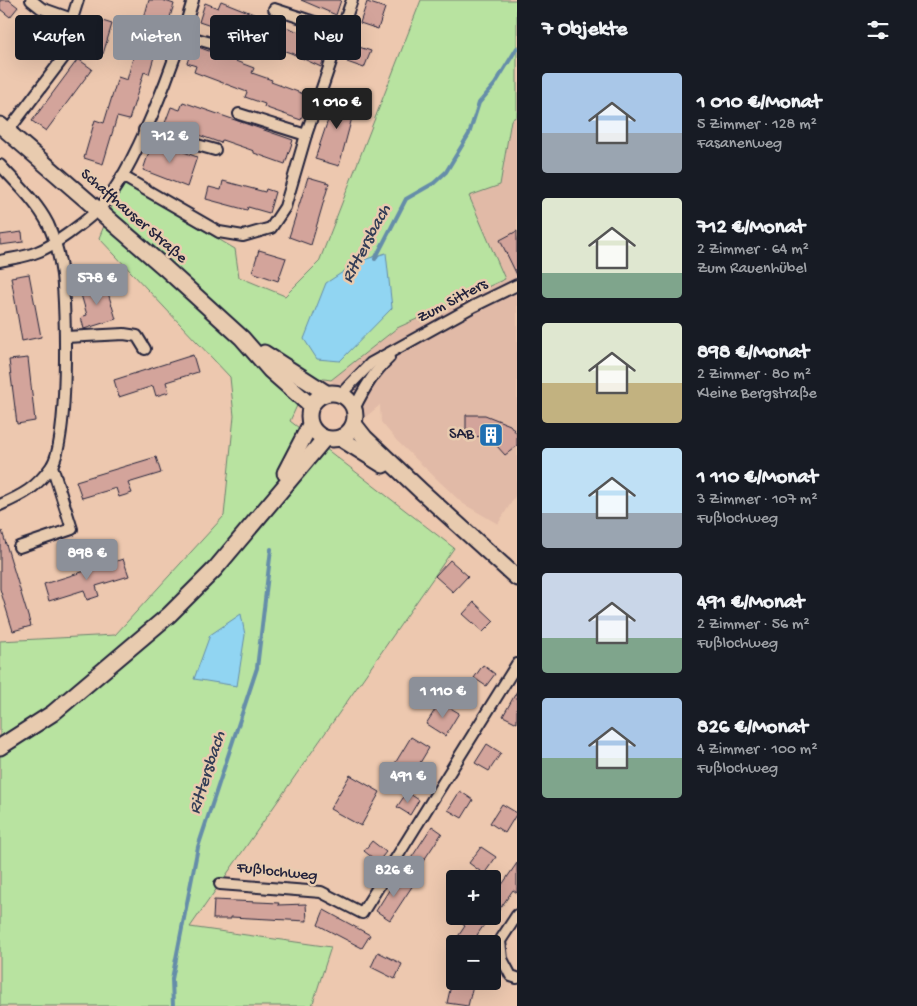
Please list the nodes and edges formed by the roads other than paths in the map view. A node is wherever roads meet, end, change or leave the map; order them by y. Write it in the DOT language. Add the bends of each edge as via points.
graph roads {
  1 [pos="31,0"];
  2 [pos="78,0"];
  3 [pos="193,0"];
  4 [pos="352,0"];
  5 [pos="274,9"];
  6 [pos="61,15"];
  7 [pos="73,15"];
  8 [pos="189,15"];
  9 [pos="347,15"];
  10 [pos="296,16"];
  11 [pos="61,60"];
  12 [pos="173,60"];
  13 [pos="332,60"];
  14 [pos="240,114"];
  15 [pos="4,128"];
  16 [pos="144,130"];
  17 [pos="306,135"];
  18 [pos="215,150"];
  19 [pos="0,165"];
  20 [pos="122,176"];
  21 [pos="97,210"];
  22 [pos="54,242"];
  23 [pos="0,261"];
  24 [pos="517,285"];
  25 [pos="66,337"];
  26 [pos="242,338"];
  27 [pos="403,346"];
  28 [pos="145,349"];
  29 [pos="326,393"];
  30 [pos="341,394"];
  31 [pos="310,406"];
  32 [pos="354,409"];
  33 [pos="354,424"];
  34 [pos="310,426"];
  35 [pos="324,438"];
  36 [pos="340,438"];
  37 [pos="52,466"];
  38 [pos="420,490"];
  39 [pos="0,504"];
  40 [pos="265,509"];
  41 [pos="19,547"];
  42 [pos="517,578"];
  43 [pos="517,664"];
  44 [pos="0,747"];
  45 [pos="220,884"];
  46 [pos="517,915"];
  47 [pos="517,978"];
  1 -- 6 [label="street" via="41,8"];
  2 -- 7 [label="street"];
  3 -- 8 [label="street"];
  4 -- 9 [label="street"];
  5 -- 10 [label="street"];
  11 -- 15 [label="street"];
  12 -- 16 [label="street"];
  13 -- 17 [label="street"];
  14 -- 17 [label="street"];
  15 -- 21 [label="street, Schaffhauser Straße"];
  16 -- 18 [label="street"];
  16 -- 20 [label="street"];
  17 -- 20 [label="street" via="285,207 270,228 243,236 219,232"];
  19 -- 22 [label="street" via="37,205"];
  20 -- 21 [label="street"];
  21 -- 22 [label="street"];
  21 -- 26 [label="street, Schaffhauser Straße"];
  22 -- 23 [label="street" via="37,252"];
  22 -- 25 [label="street" via="62,275"];
  24 -- 27 [label="street, Zum Sitters"];
  25 -- 28 [label="street" via="138,336"];
  25 -- 37 [label="street" via="59,441"];
  26 -- 29 [label="street, Schaffhauser Straße"];
  26 -- 31 [label="street, Schaffhauser Straße" via="270,370"];
  27 -- 30 [label="street, Zum Sitters" via="371,363"];
  27 -- 32 [label="street, Zum Sitters" via="377,370"];
  29 -- 30 [label="street"];
  29 -- 31 [label="street"];
  30 -- 32 [label="street"];
  31 -- 34 [label="street"];
  32 -- 33 [label="street"];
  33 -- 36 [label="street"];
  33 -- 38 [label="street"];
  34 -- 35 [label="street"];
  34 -- 40 [label="street"];
  35 -- 36 [label="street"];
  35 -- 40 [label="street"];
  36 -- 38 [label="street"];
  37 -- 39 [label="street" via="28,492"];
  37 -- 41 [label="street" via="72,529"];
  38 -- 42 [label="street"];
  40 -- 44 [label="street" via="215,569 169,615 53,713"];
  43 -- 45 [label="street, Fußlochweg" via="362,913 321,892"];
  46 -- 47 [label="street" via="500,941 502,959 511,976"];
}
